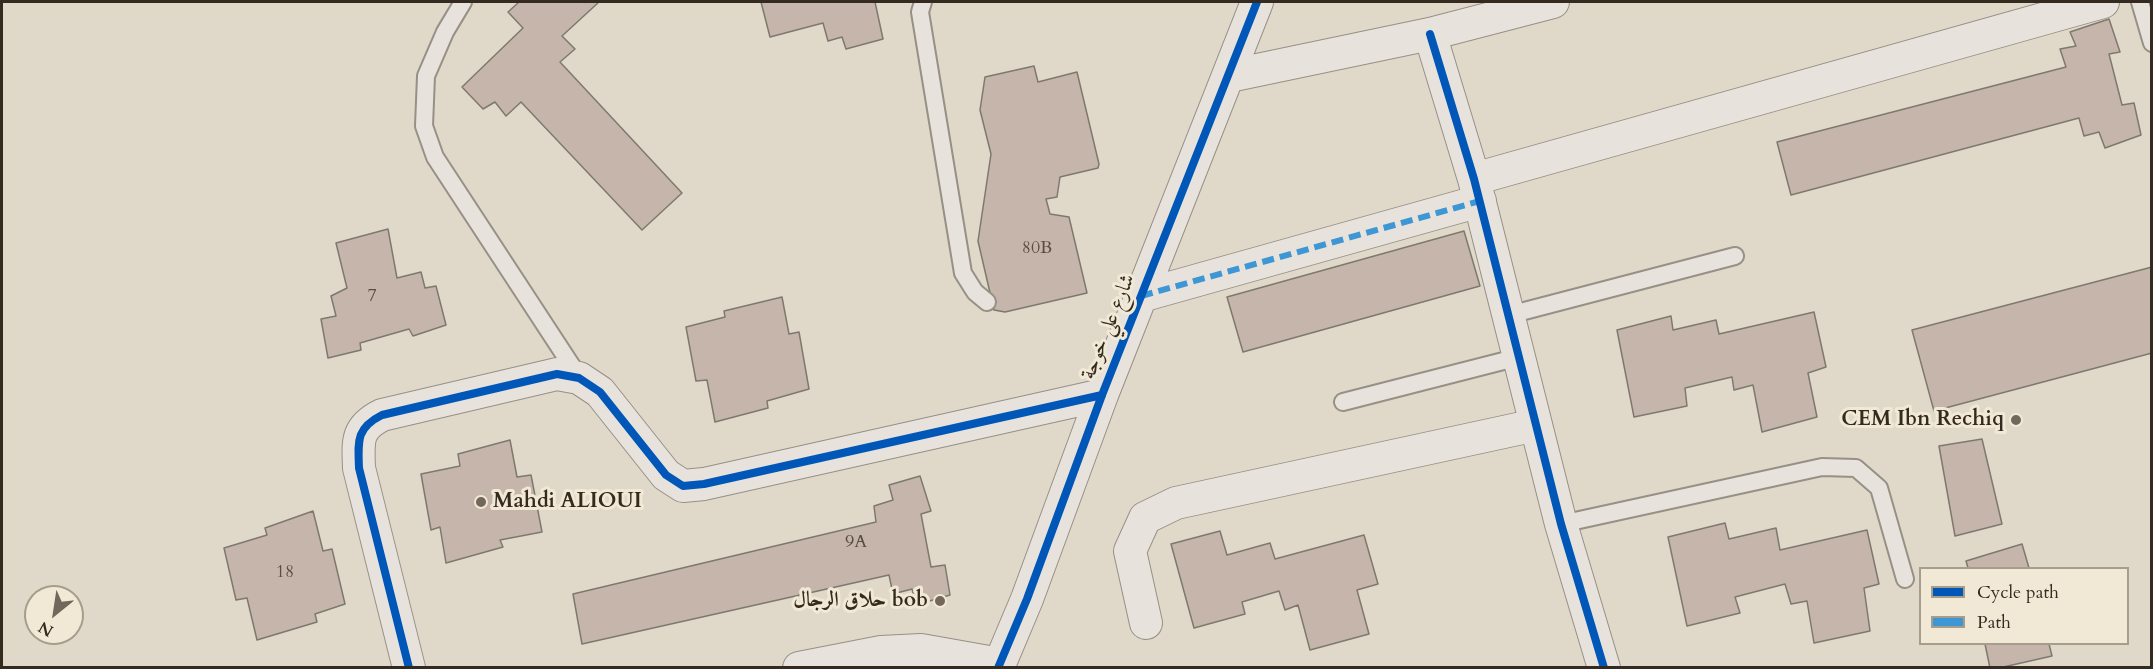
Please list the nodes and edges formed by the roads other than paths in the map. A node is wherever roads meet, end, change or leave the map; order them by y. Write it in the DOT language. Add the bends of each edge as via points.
graph roads {
  1 [pos="462,2"];
  2 [pos="923,2"];
  3 [pos="1257,2"];
  4 [pos="1553,2"];
  5 [pos="2103,2"];
  6 [pos="2140,2"];
  7 [pos="1430,34"];
  8 [pos="2151,43"];
  9 [pos="1229,76"];
  10 [pos="1477,190"];
  11 [pos="1735,256"];
  12 [pos="1141,296"];
  13 [pos="987,303"];
  14 [pos="1509,315"];
  15 [pos="1519,357"];
  16 [pos="579,378"];
  17 [pos="1102,395"];
  18 [pos="1343,402"];
  19 [pos="1536,425"];
  20 [pos="1562,524"];
  21 [pos="1905,579"];
  22 [pos="1146,623"];
  23 [pos="999,666"];
  24 [pos="409,668"];
  25 [pos="799,668"];
  26 [pos="1604,668"];
  1 -- 16 [label="lane" via="426,76 424,126 435,157"];
  2 -- 13 [label="lane" via="920,12 963,273"];
  3 -- 9 [label="street, شارع علي خوجة"];
  4 -- 7 [label="street"];
  5 -- 10 [label="street"];
  6 -- 8 [label="lane"];
  7 -- 9 [label="street"];
  7 -- 10 [label="street"];
  9 -- 12 [label="street, شارع علي خوجة"];
  10 -- 12 [label="street"];
  10 -- 14 [label="street"];
  11 -- 14 [label="lane"];
  12 -- 17 [label="street, شارع علي خوجة"];
  14 -- 15 [label="street"];
  15 -- 18 [label="lane"];
  15 -- 19 [label="street"];
  16 -- 17 [label="street" via="600,392 666,475 683,486"];
  16 -- 24 [label="street" via="557,374 382,415 367,423 358,442 359,468"];
  17 -- 23 [label="street, شارع علي خوجة"];
  19 -- 20 [label="street"];
  19 -- 22 [label="street" via="1176,503 1145,518 1130,551"];
  20 -- 21 [label="lane" via="1822,467 1856,468 1879,488"];
  20 -- 26 [label="street"];
  23 -- 25 [label="street" via="921,650 881,652"];
}
